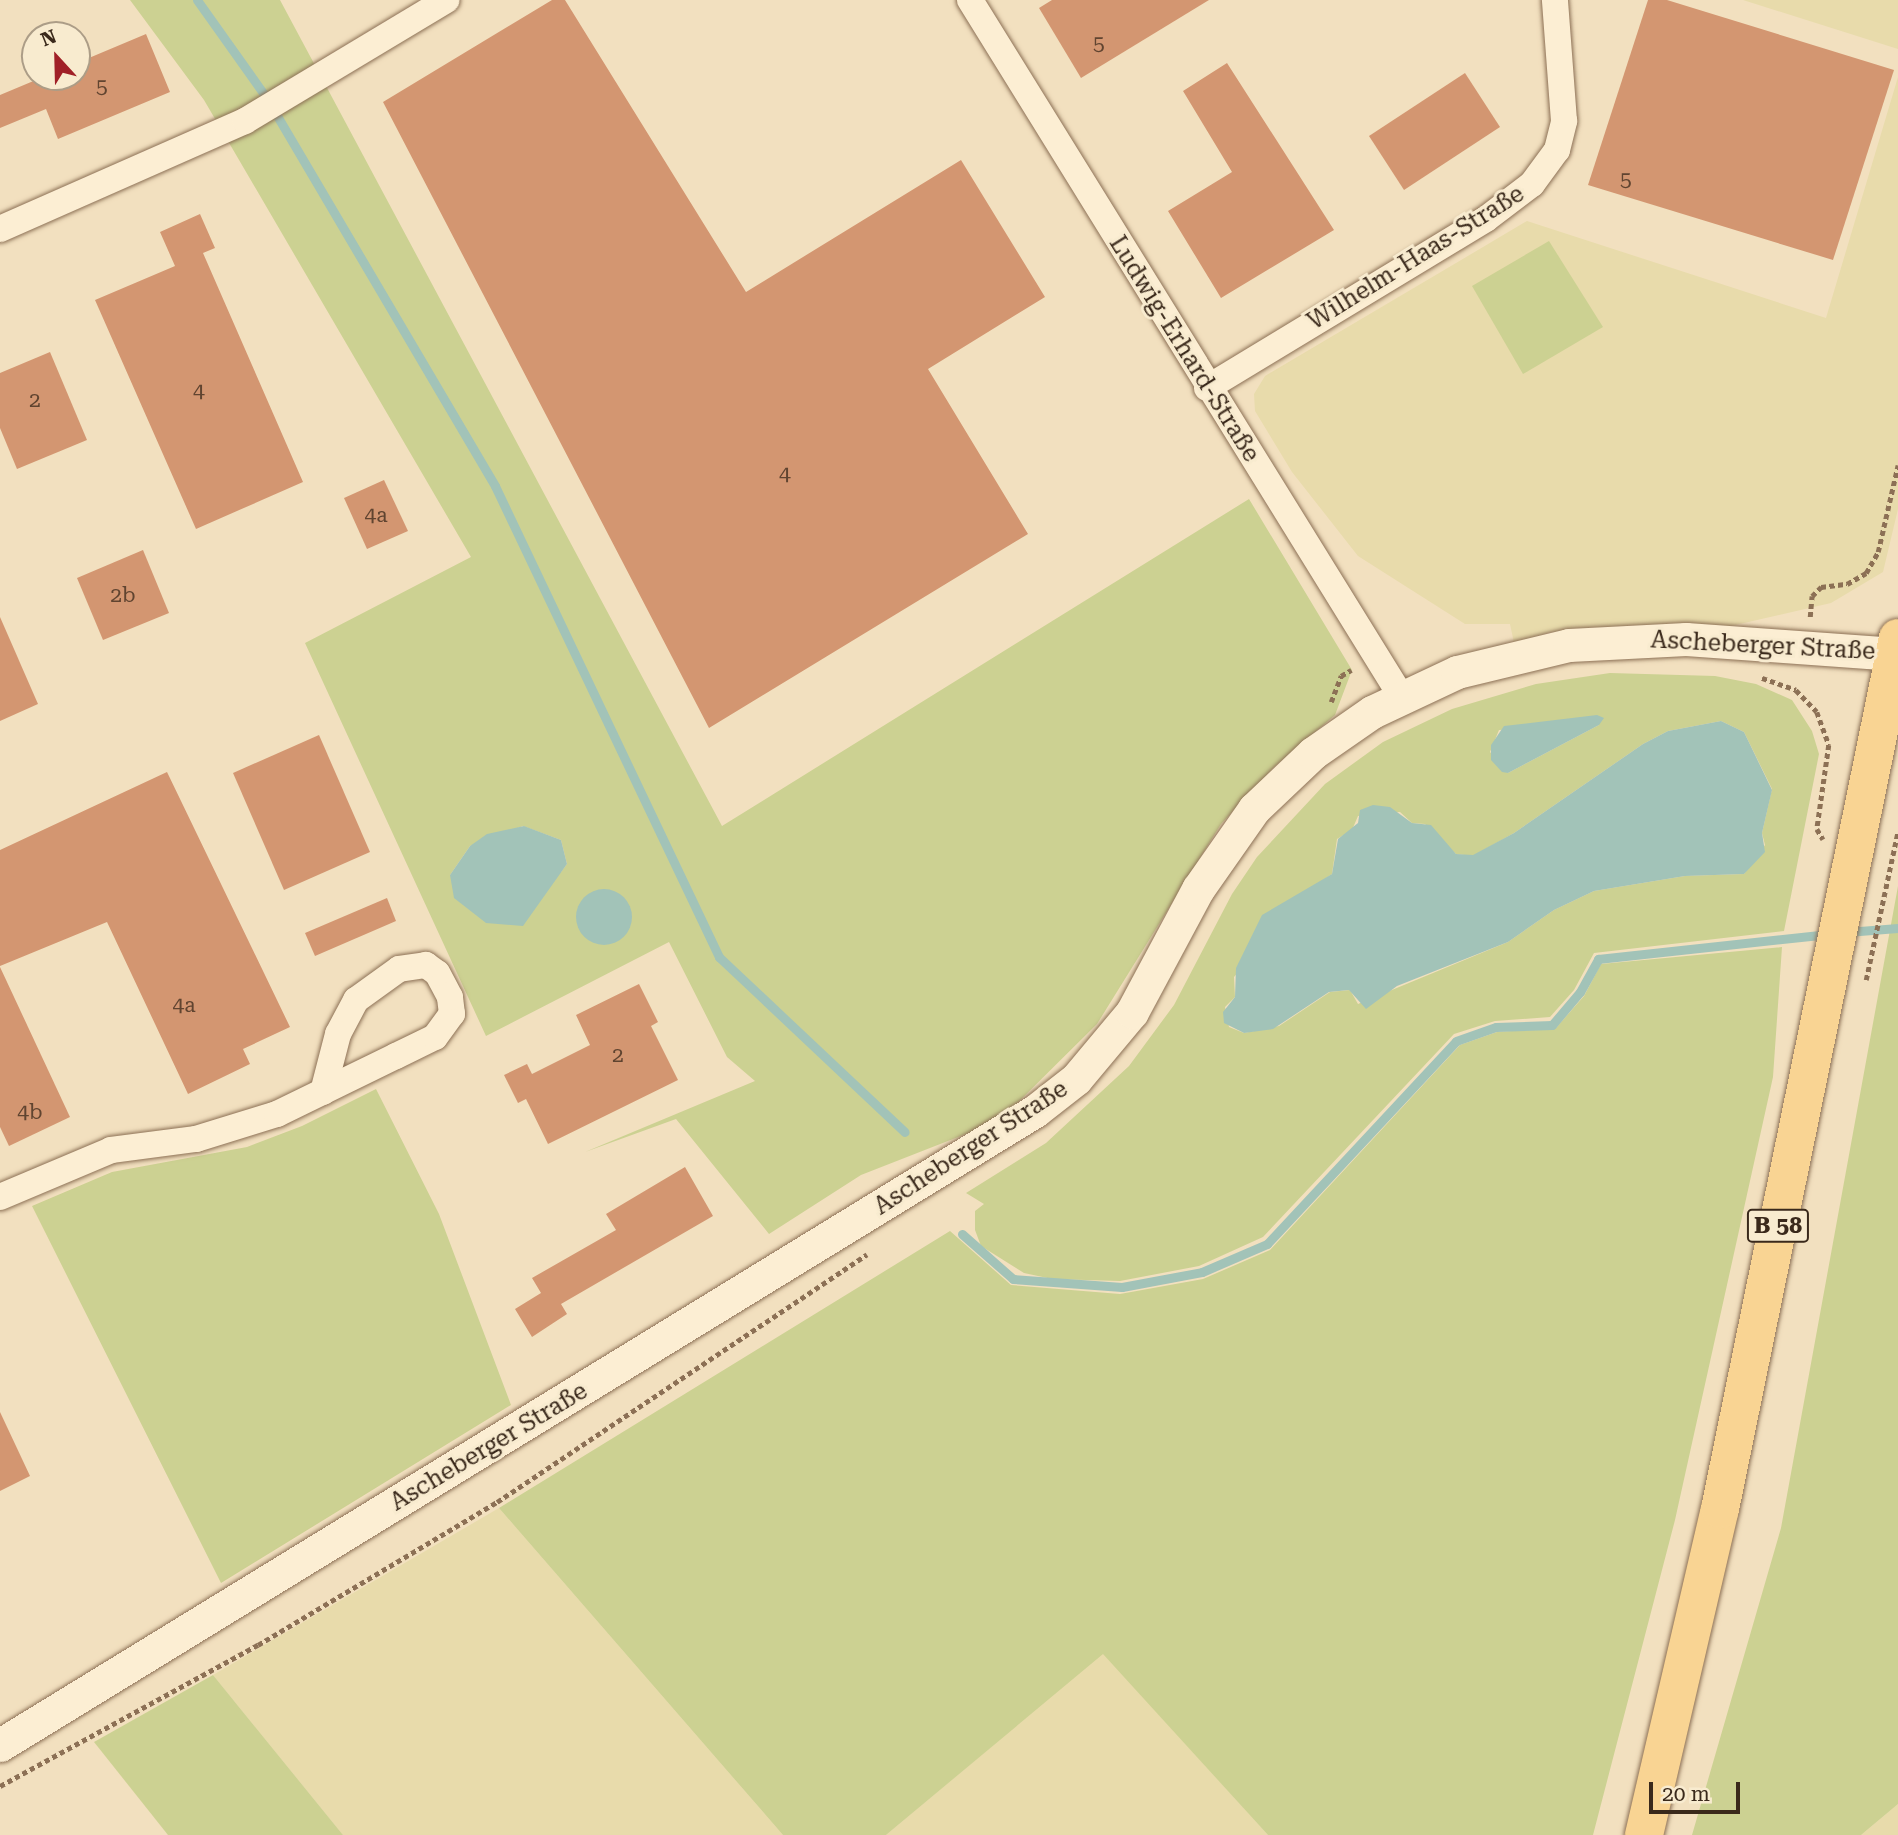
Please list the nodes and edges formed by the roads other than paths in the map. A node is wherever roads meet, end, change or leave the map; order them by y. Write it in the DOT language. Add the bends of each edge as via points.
graph roads {
  1 [pos="446,0"];
  2 [pos="970,0"];
  3 [pos="1555,0"];
  4 [pos="0,229"];
  5 [pos="1207,388"];
  6 [pos="1897,649"];
  7 [pos="1401,696"];
  8 [pos="323,1092"];
  9 [pos="0,1197"];
  10 [pos="0,1745"];
  11 [pos="1644,1835"];
  1 -- 4 [label="street" via="245,121"];
  2 -- 5 [label="street, Ludwig-Erhard-Straße"];
  3 -- 5 [label="street, Wilhelm-Haas-Straße" via="1564,121 1557,150 1532,184 1486,219"];
  5 -- 7 [label="street, Ludwig-Erhard-Straße"];
  6 -- 7 [label="street, Ascheberger Straße" via="1686,639 1569,645 1490,662"];
  6 -- 11 [label="main road, B 58" via="1720,1509"];
  7 -- 10 [label="street, Ascheberger Straße" via="1313,753 1254,809 1198,889 1132,1012 1076,1079 1035,1111"];
  8 -- 8 [label="street" via="435,1037 446,1027 452,1014 450,997 437,973 426,965 399,968 356,1000 338,1034"];
  8 -- 9 [label="street" via="223,1132 111,1150"];
}
